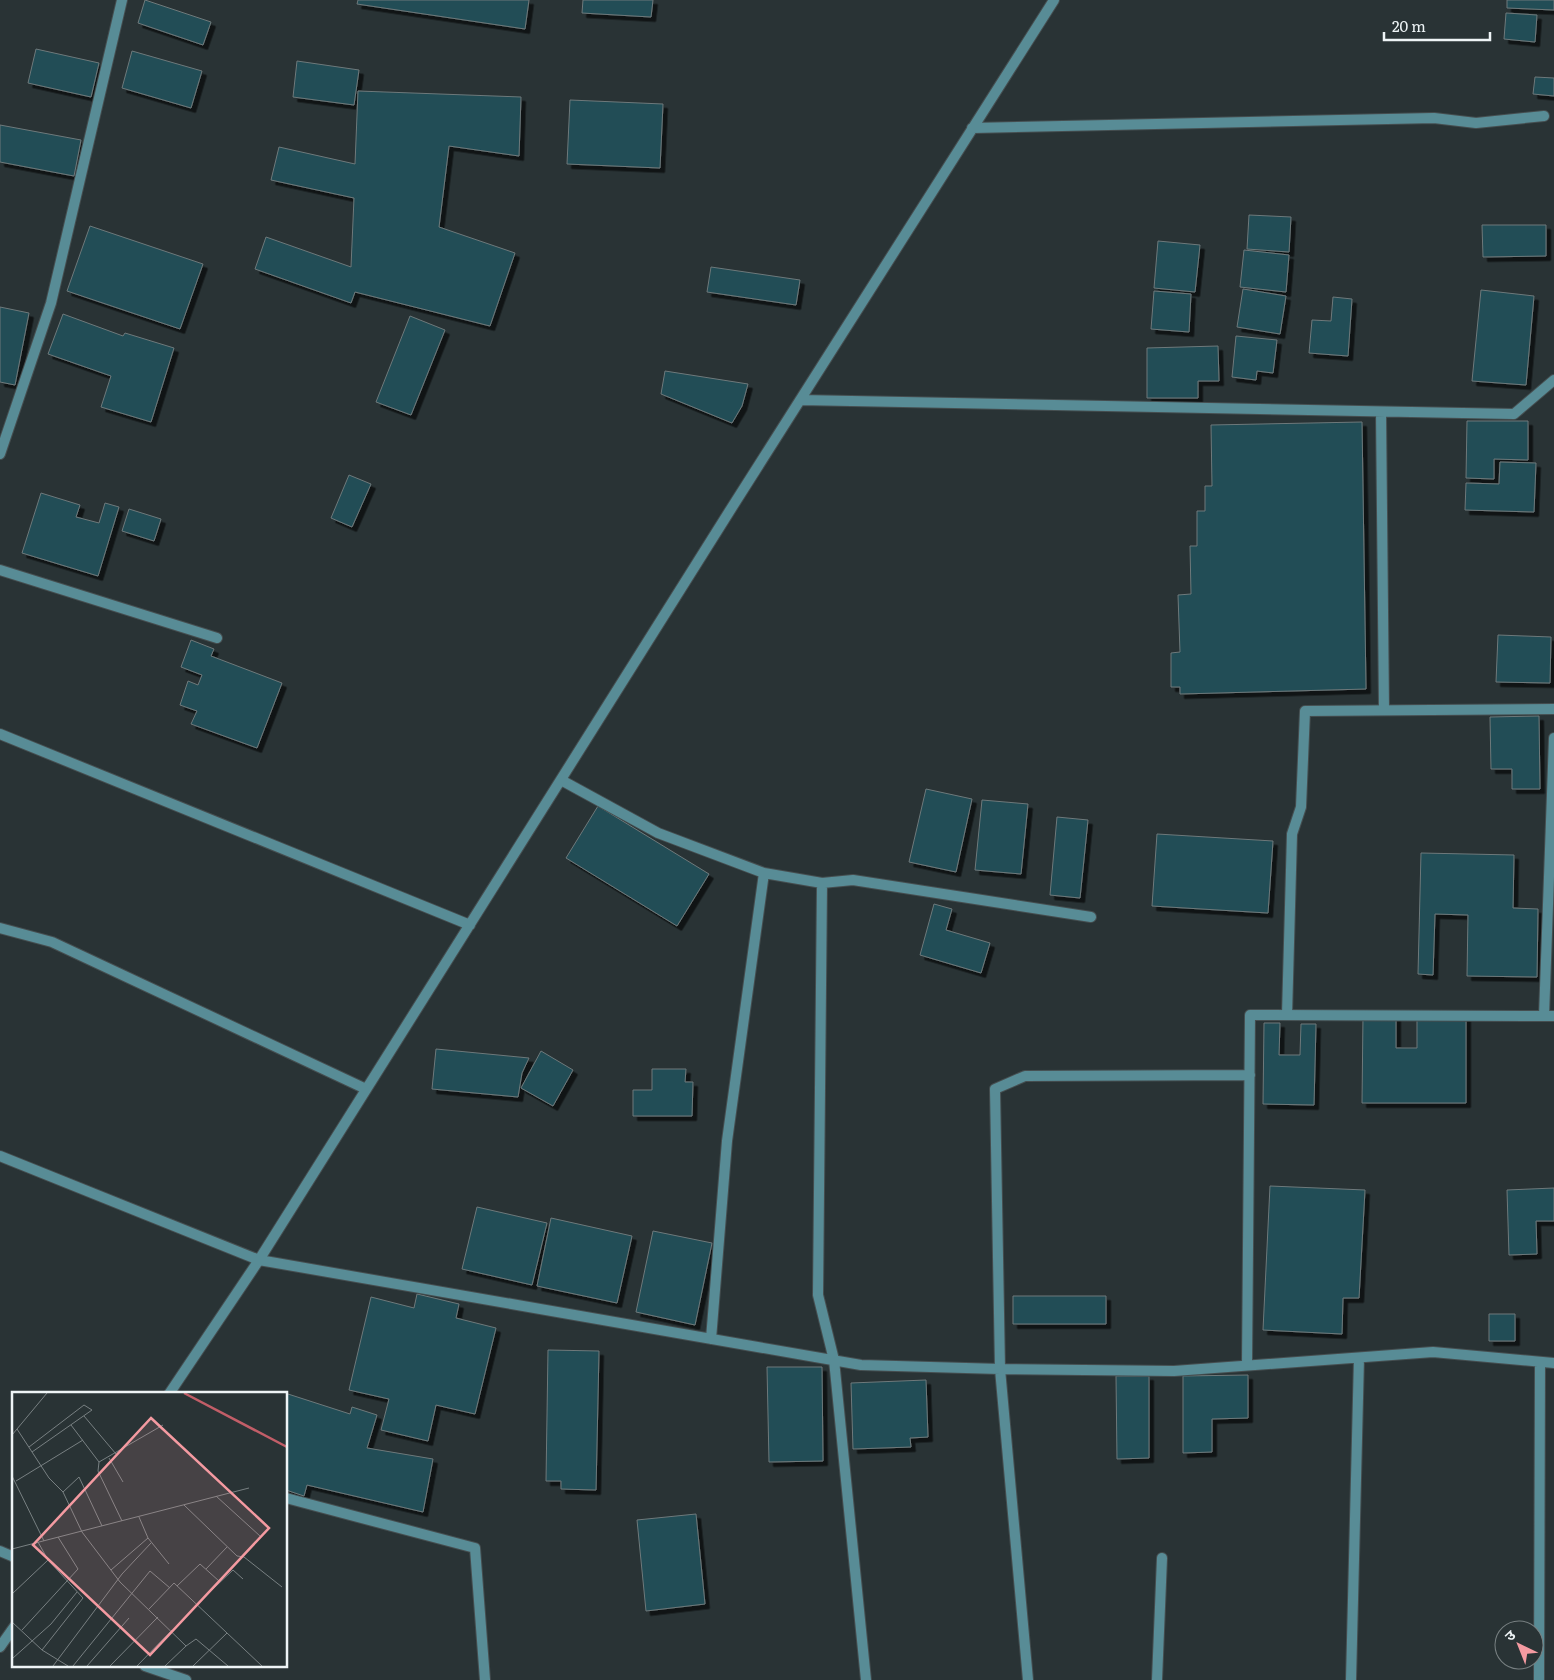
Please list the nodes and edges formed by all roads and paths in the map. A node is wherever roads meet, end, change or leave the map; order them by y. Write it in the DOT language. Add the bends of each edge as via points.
graph roads {
  1 [pos="122,0"];
  2 [pos="1054,0"];
  3 [pos="1544,116"];
  4 [pos="972,128"];
  5 [pos="1554,380"];
  6 [pos="800,400"];
  7 [pos="1381,412"];
  8 [pos="0,454"];
  9 [pos="0,570"];
  10 [pos="217,638"];
  11 [pos="1554,709"];
  12 [pos="1384,710"];
  13 [pos="0,734"];
  14 [pos="1554,738"];
  15 [pos="561,780"];
  16 [pos="764,873"];
  17 [pos="822,883"];
  18 [pos="1091,917"];
  19 [pos="470,925"];
  20 [pos="0,928"];
  21 [pos="1287,1015"];
  22 [pos="1549,1016"];
  23 [pos="1250,1075"];
  24 [pos="366,1089"];
  25 [pos="0,1156"];
  26 [pos="259,1260"];
  27 [pos="711,1339"];
  28 [pos="1359,1358"];
  29 [pos="834,1360"];
  30 [pos="1540,1362"];
  31 [pos="1554,1363"];
  32 [pos="1247,1365"];
  33 [pos="1000,1369"];
  34 [pos="170,1392"];
  35 [pos="288,1499"];
  36 [pos="0,1551"];
  37 [pos="12,1556"];
  38 [pos="1162,1558"];
  39 [pos="12,1630"];
  40 [pos="0,1647"];
  41 [pos="151,1668"];
  42 [pos="186,1680"];
  43 [pos="485,1680"];
  44 [pos="866,1680"];
  45 [pos="1028,1680"];
  46 [pos="1157,1680"];
  47 [pos="1351,1680"];
  48 [pos="1539,1680"];
  1 -- 8 [label="street" via="51,303"];
  2 -- 4 [label="street"];
  3 -- 4 [label="street" via="1476,124 1434,118"];
  4 -- 6 [label="street"];
  5 -- 7 [label="street" via="1514,414"];
  6 -- 7 [label="street"];
  6 -- 15 [label="street"];
  7 -- 12 [label="street"];
  9 -- 10 [label="street"];
  11 -- 12 [label="street"];
  12 -- 21 [label="street" via="1305,710 1301,807 1292,834"];
  13 -- 19 [label="street"];
  14 -- 22 [label="street"];
  15 -- 16 [label="street" via="658,833"];
  15 -- 19 [label="street"];
  16 -- 17 [label="street"];
  16 -- 27 [label="street" via="727,1141"];
  17 -- 18 [label="street" via="853,880"];
  17 -- 29 [label="street" via="818,1295"];
  19 -- 24 [label="street"];
  20 -- 24 [label="street" via="52,942"];
  21 -- 22 [label="street"];
  21 -- 23 [label="street" via="1250,1015"];
  23 -- 32 [label="street"];
  23 -- 33 [label="street" via="1025,1076 995,1089"];
  24 -- 26 [label="street"];
  25 -- 26 [label="street"];
  26 -- 27 [label="street"];
  26 -- 34 [label="street"];
  27 -- 29 [label="street"];
  28 -- 30 [label="street" via="1433,1352"];
  28 -- 32 [label="street"];
  28 -- 47 [label="street"];
  29 -- 33 [label="street" via="861,1365"];
  29 -- 44 [label="street"];
  30 -- 31 [label="street"];
  30 -- 48 [label="street"];
  32 -- 33 [label="street" via="1174,1371"];
  33 -- 45 [label="street"];
  35 -- 43 [label="street" via="475,1548"];
  36 -- 37 [label="street"];
  38 -- 46 [label="street"];
  39 -- 40 [label="street"];
  41 -- 42 [label="street"];
}
